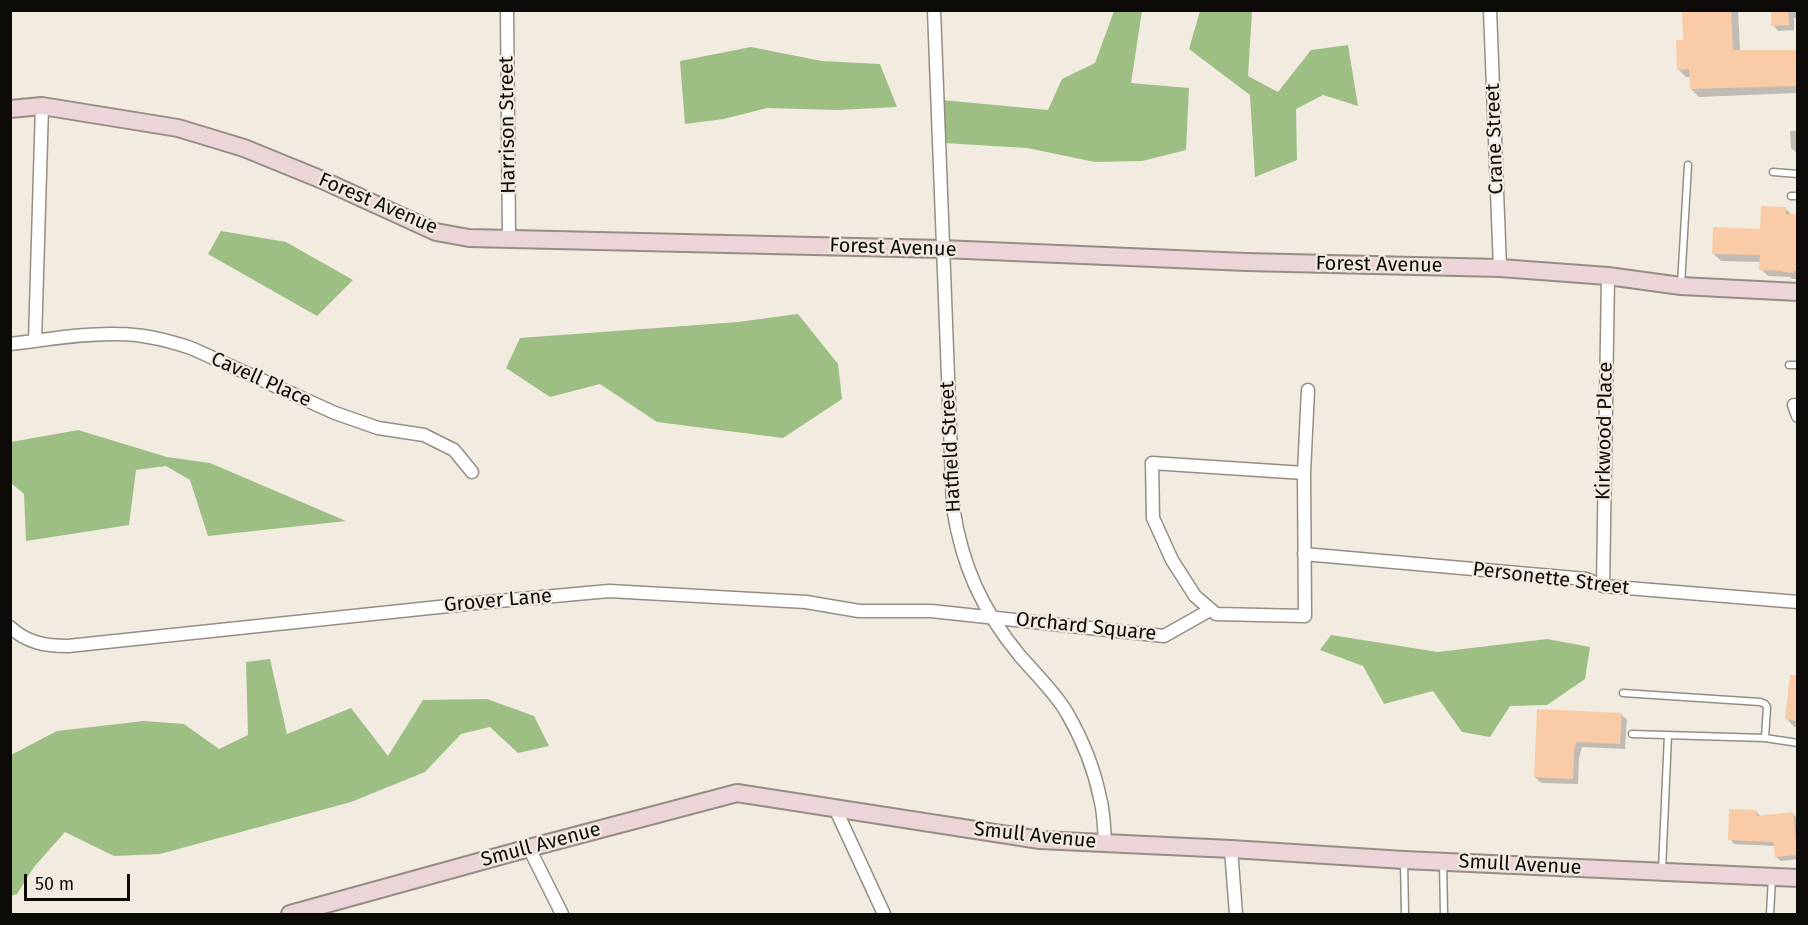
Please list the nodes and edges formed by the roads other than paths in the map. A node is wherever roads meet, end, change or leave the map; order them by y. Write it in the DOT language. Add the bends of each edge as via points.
graph roads {
  1 [pos="507,10"];
  2 [pos="934,10"];
  3 [pos="1490,10"];
  4 [pos="42,106"];
  5 [pos="10,109"];
  6 [pos="1688,165"];
  7 [pos="1773,172"];
  8 [pos="1797,174"];
  9 [pos="509,238"];
  10 [pos="942,249"];
  11 [pos="1500,268"];
  12 [pos="1608,276"];
  13 [pos="1681,286"];
  14 [pos="1797,292"];
  15 [pos="34,341"];
  16 [pos="10,344"];
  17 [pos="1789,365"];
  18 [pos="1797,365"];
  19 [pos="1308,390"];
  20 [pos="472,472"];
  21 [pos="1304,473"];
  22 [pos="1304,554"];
  23 [pos="1603,586"];
  24 [pos="1797,603"];
  25 [pos="1210,610"];
  26 [pos="991,617"];
  27 [pos="12,630"];
  28 [pos="1623,693"];
  29 [pos="1632,734"];
  30 [pos="1668,735"];
  31 [pos="1765,738"];
  32 [pos="1797,743"];
  33 [pos="835,807"];
  34 [pos="1105,843"];
  35 [pos="529,848"];
  36 [pos="1231,849"];
  37 [pos="1404,860"];
  38 [pos="1443,862"];
  39 [pos="1662,872"];
  40 [pos="1772,877"];
  41 [pos="1797,878"];
  42 [pos="290,915"];
  43 [pos="562,915"];
  44 [pos="884,915"];
  45 [pos="1236,915"];
  46 [pos="1405,915"];
  47 [pos="1444,915"];
  48 [pos="1770,915"];
  1 -- 9 [label="street, Harrison Street"];
  2 -- 10 [label="street, Hatfield Street"];
  3 -- 11 [label="street, Crane Street"];
  4 -- 5 [label="street, Forest Avenue"];
  4 -- 9 [label="street, Forest Avenue" via="178,128 244,148 436,232 469,238"];
  4 -- 15 [label="street"];
  6 -- 13 [label="lane"];
  7 -- 8 [label="lane"];
  9 -- 10 [label="street, Forest Avenue"];
  10 -- 11 [label="street, Forest Avenue"];
  10 -- 26 [label="street, Hatfield Street" via="953,507 962,553"];
  11 -- 12 [label="street, Forest Avenue"];
  12 -- 13 [label="street, Forest Avenue"];
  12 -- 23 [label="street, Kirkwood Place"];
  13 -- 14 [label="street, Forest Avenue"];
  15 -- 16 [label="street, Cavell Place"];
  15 -- 20 [label="street, Cavell Place" via="118,334 171,342 346,417 378,428 424,435 454,450"];
  17 -- 18 [label="lane"];
  19 -- 21 [label="street"];
  21 -- 22 [label="street"];
  21 -- 25 [label="street" via="1152,463 1154,518 1172,560 1195,597"];
  22 -- 23 [label="street, Personette Street" via="1586,579"];
  22 -- 25 [label="street" via="1305,616 1216,615"];
  23 -- 24 [label="street, Personette Street"];
  25 -- 26 [label="street, Orchard Square" via="1164,636"];
  26 -- 27 [label="street, Grover Lane" via="609,591 68,646 47,646"];
  26 -- 34 [label="street, Hatfield Street" via="1066,711 1090,760 1101,800"];
  28 -- 31 [label="lane" via="1760,702 1767,707"];
  29 -- 30 [label="lane"];
  30 -- 31 [label="lane"];
  30 -- 39 [label="lane"];
  31 -- 32 [label="lane"];
  33 -- 34 [label="street, Smull Avenue" via="1040,840"];
  33 -- 35 [label="street, Smull Avenue" via="737,793"];
  33 -- 44 [label="street"];
  34 -- 36 [label="street, Smull Avenue"];
  35 -- 42 [label="street, Smull Avenue"];
  35 -- 43 [label="street"];
  36 -- 37 [label="street, Smull Avenue"];
  36 -- 45 [label="street"];
  37 -- 38 [label="street, Smull Avenue"];
  37 -- 46 [label="lane"];
  38 -- 39 [label="street, Smull Avenue"];
  38 -- 47 [label="lane"];
  39 -- 40 [label="street, Smull Avenue"];
  40 -- 41 [label="street, Smull Avenue"];
  40 -- 48 [label="lane"];
}
